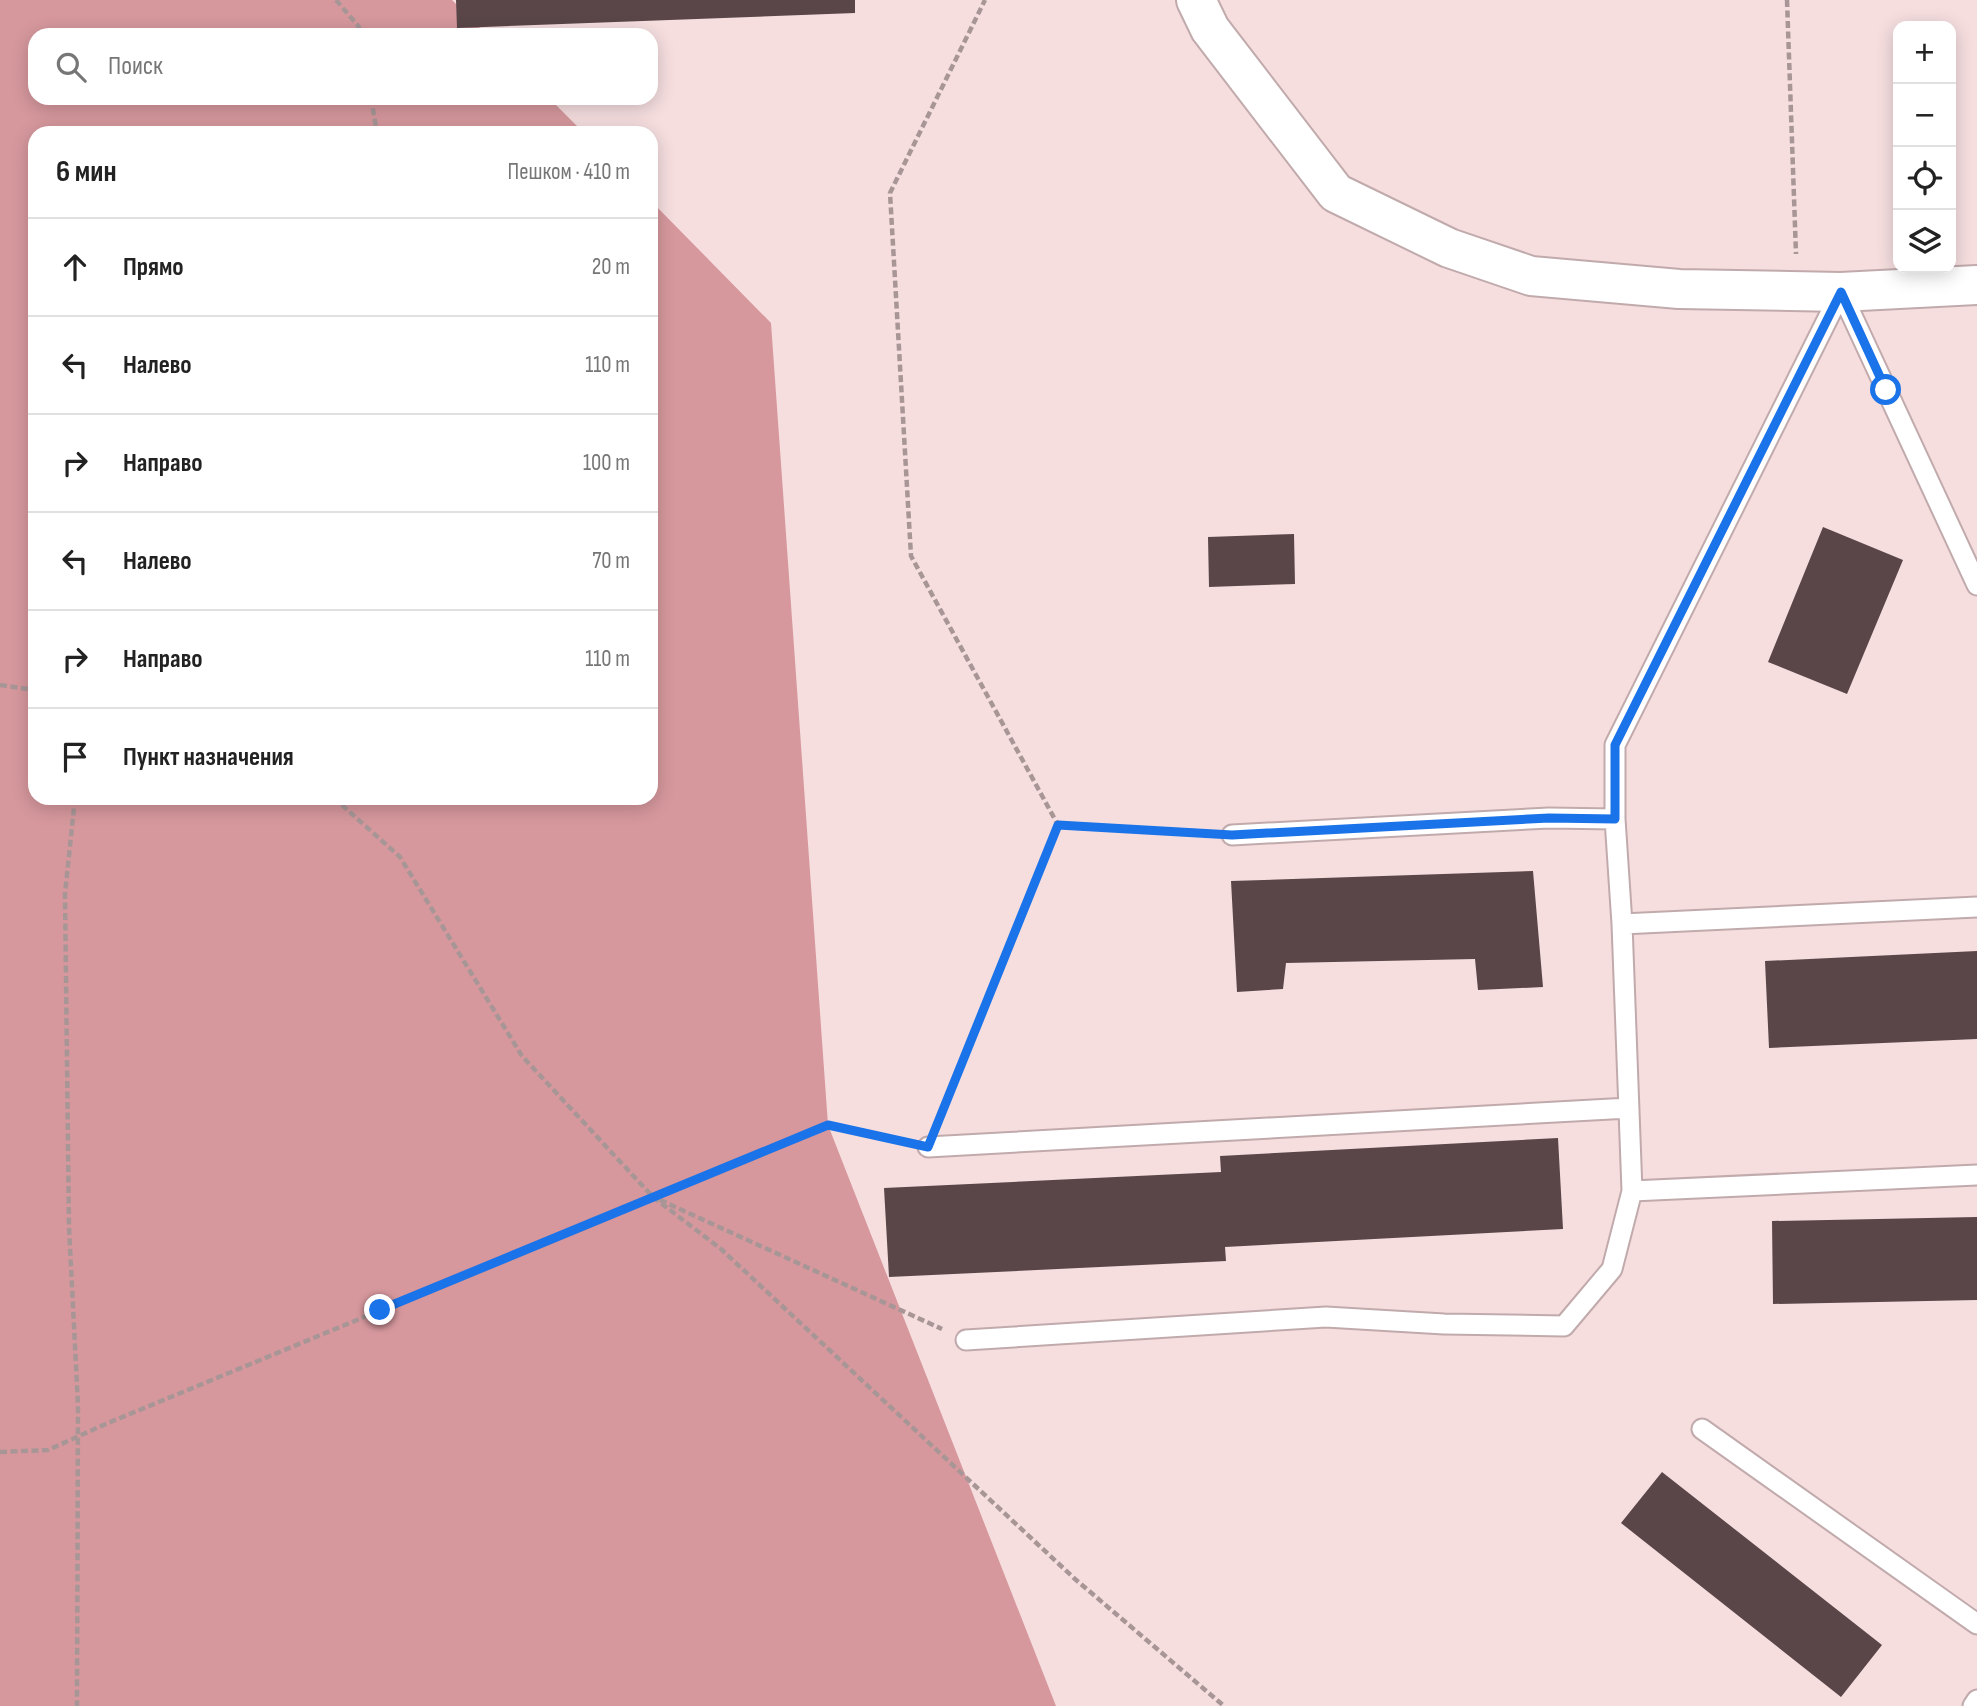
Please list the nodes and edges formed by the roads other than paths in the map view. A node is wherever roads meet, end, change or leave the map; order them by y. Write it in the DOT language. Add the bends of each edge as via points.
graph roads {
  1 [pos="1196,0"];
  2 [pos="1977,285"];
  3 [pos="1841,292"];
  4 [pos="1977,585"];
  5 [pos="1615,819"];
  6 [pos="1232,835"];
  7 [pos="1977,907"];
  8 [pos="1622,924"];
  9 [pos="1629,1108"];
  10 [pos="928,1147"];
  11 [pos="1977,1175"];
  12 [pos="1632,1191"];
  13 [pos="966,1340"];
  14 [pos="1702,1429"];
  15 [pos="1977,1624"];
  16 [pos="1977,1700"];
  17 [pos="1973,1706"];
  1 -- 3 [label="street" via="1210,29 1335,193 1449,248 1531,276 1679,289"];
  2 -- 3 [label="street"];
  3 -- 4 [label="lane"];
  3 -- 5 [label="lane" via="1615,745"];
  5 -- 6 [label="lane" via="1549,818"];
  5 -- 8 [label="lane"];
  7 -- 8 [label="lane"];
  8 -- 9 [label="lane"];
  9 -- 10 [label="lane"];
  9 -- 12 [label="lane"];
  11 -- 12 [label="lane"];
  12 -- 13 [label="lane" via="1612,1269 1564,1326 1326,1317"];
  14 -- 15 [label="lane"];
  16 -- 17 [label="lane"];
}
